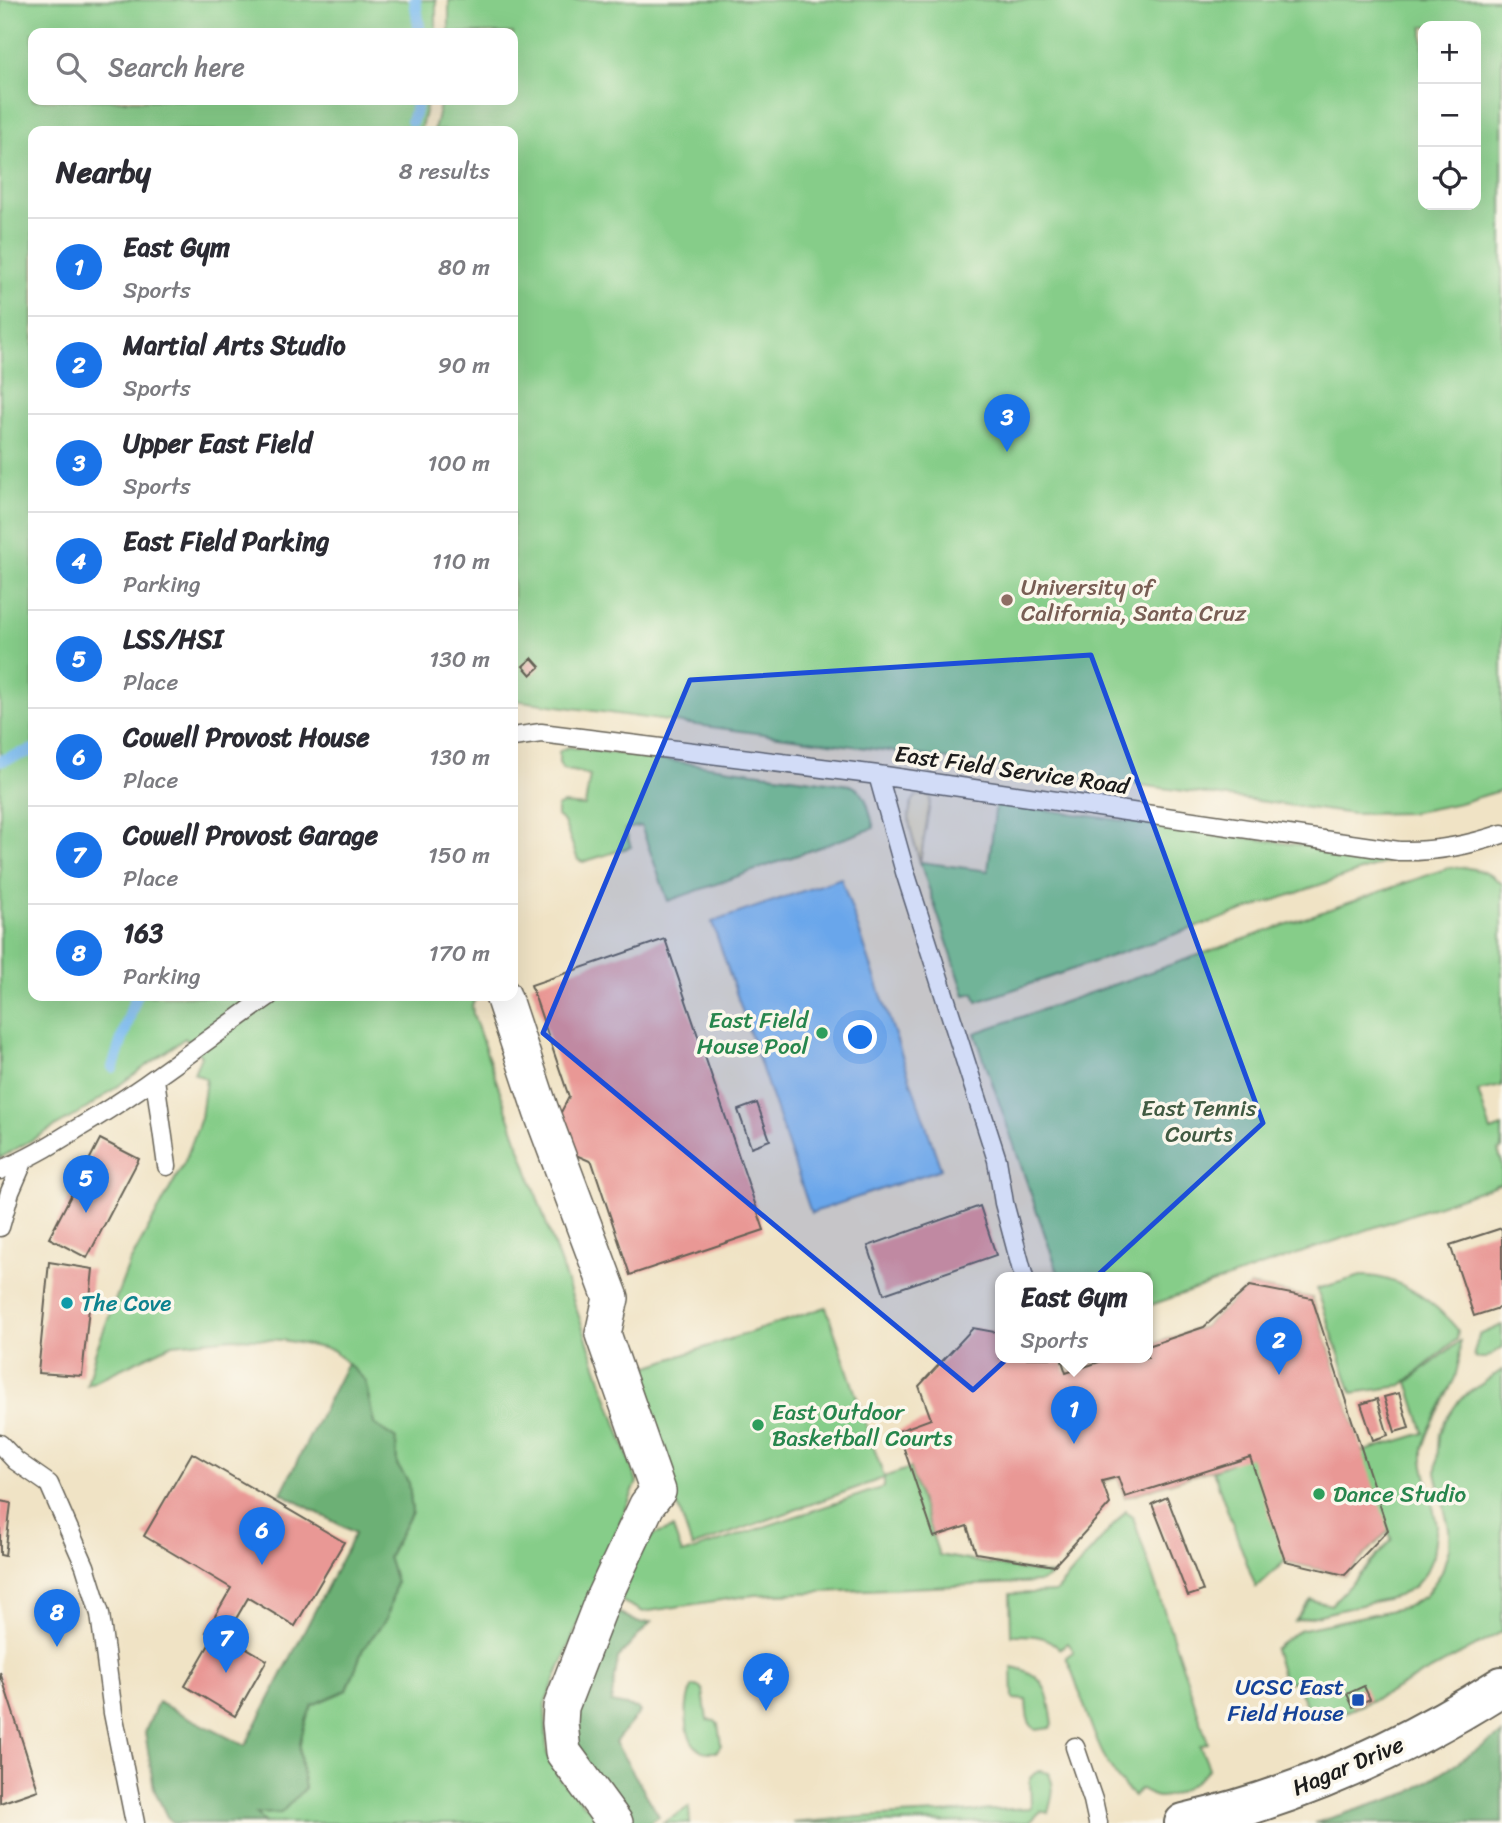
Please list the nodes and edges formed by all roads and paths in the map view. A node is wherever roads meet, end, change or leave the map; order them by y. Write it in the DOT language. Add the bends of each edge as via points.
graph roads {
  1 [pos="518,736"];
  2 [pos="878,775"];
  3 [pos="1502,834"];
  4 [pos="262,1001"];
  5 [pos="505,1001"];
  6 [pos="155,1079"];
  7 [pos="23,1162"];
  8 [pos="167,1166"];
  9 [pos="0,1170"];
  10 [pos="0,1227"];
  11 [pos="1022,1272"];
  12 [pos="0,1444"];
  13 [pos="1502,1686"];
  14 [pos="1075,1747"];
  15 [pos="135,1823"];
  16 [pos="615,1823"];
  17 [pos="1098,1823"];
  18 [pos="1184,1823"];
  1 -- 2 [label="lane, East Field Service Road" via="541,733"];
  2 -- 3 [label="lane, East Field Service Road" via="1399,851 1468,846"];
  2 -- 11 [label="lane" via="908,885 997,1160"];
  4 -- 6 [label="lane"];
  5 -- 16 [label="street" via="611,1298 603,1334 658,1492 647,1505 602,1601 561,1707 563,1752"];
  6 -- 7 [label="lane"];
  6 -- 8 [label="lane"];
  7 -- 9 [label="lane"];
  7 -- 10 [label="lane"];
  12 -- 15 [label="lane" via="48,1484 85,1566 100,1614 117,1737"];
  13 -- 18 [label="main road, Hagar Drive" via="1368,1760 1267,1800"];
  14 -- 17 [label="lane"];
}
